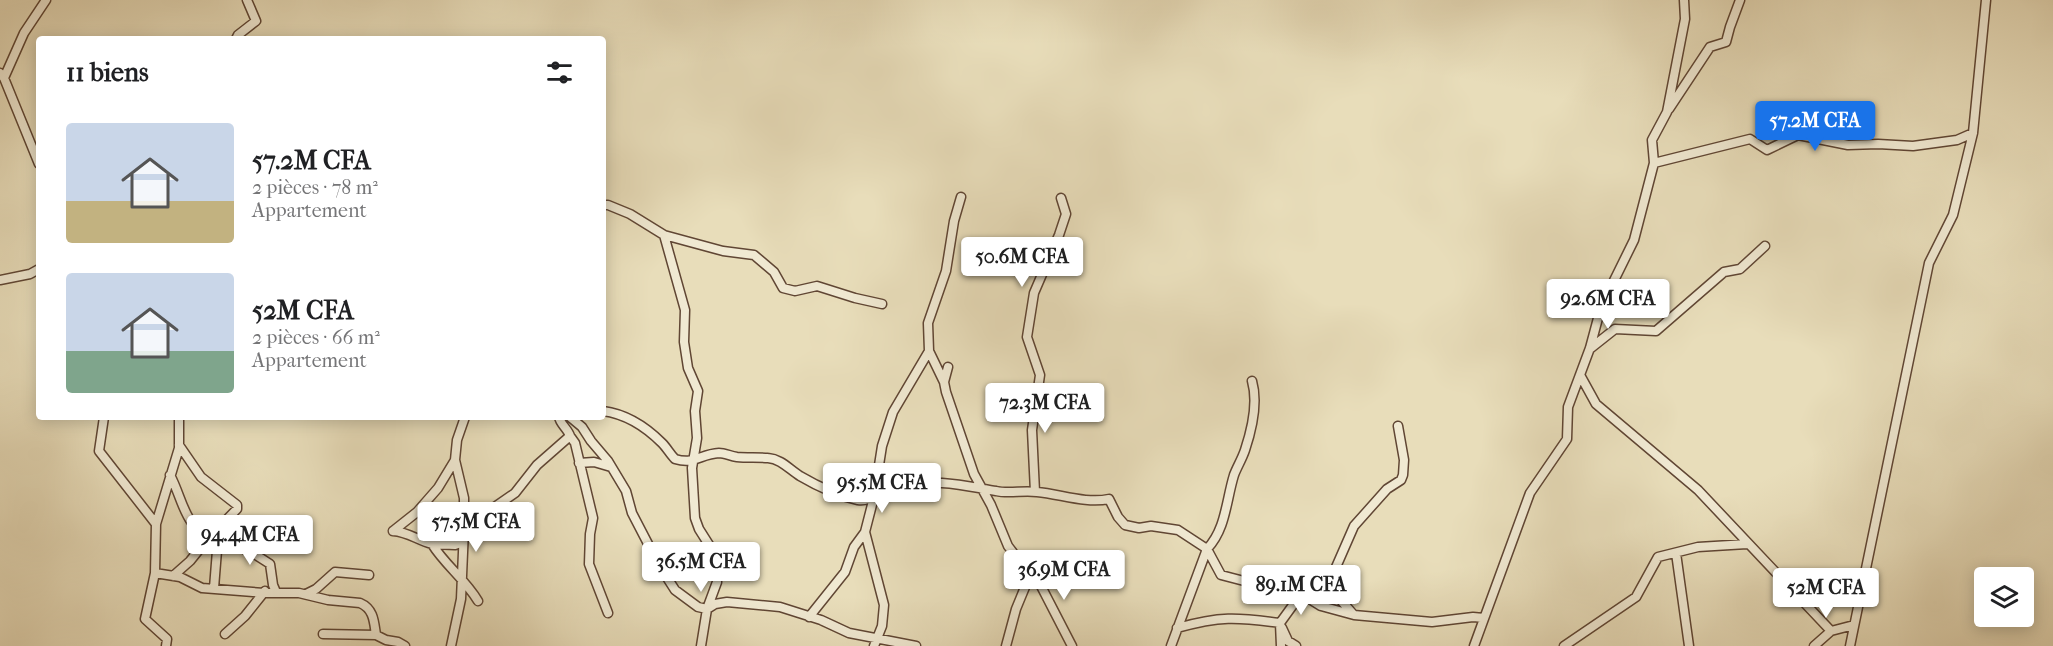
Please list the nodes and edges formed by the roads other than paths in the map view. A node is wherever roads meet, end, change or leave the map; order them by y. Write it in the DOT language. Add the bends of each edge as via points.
graph roads {
  1 [pos="46,0"];
  2 [pos="246,0"];
  3 [pos="1684,0"];
  4 [pos="1740,0"];
  5 [pos="1986,0"];
  6 [pos="238,36"];
  7 [pos="2,75"];
  8 [pos="1667,112"];
  9 [pos="1973,133"];
  10 [pos="36,157"];
  11 [pos="1654,163"];
  12 [pos="961,197"];
  13 [pos="1060,198"];
  14 [pos="606,205"];
  15 [pos="664,235"];
  16 [pos="1765,246"];
  17 [pos="36,271"];
  18 [pos="0,280"];
  19 [pos="882,304"];
  20 [pos="1590,348"];
  21 [pos="929,351"];
  22 [pos="948,367"];
  23 [pos="1580,375"];
  24 [pos="1252,381"];
  25 [pos="944,382"];
  26 [pos="606,411"];
  27 [pos="104,420"];
  28 [pos="179,420"];
  29 [pos="464,420"];
  30 [pos="560,420"];
  31 [pos="573,420"];
  32 [pos="1398,426"];
  33 [pos="570,436"];
  34 [pos="180,445"];
  35 [pos="455,460"];
  36 [pos="693,461"];
  37 [pos="579,463"];
  38 [pos="612,468"];
  39 [pos="170,475"];
  40 [pos="980,487"];
  41 [pos="1035,492"];
  42 [pos="874,497"];
  43 [pos="463,523"];
  44 [pos="156,524"];
  45 [pos="865,532"];
  46 [pos="214,537"];
  47 [pos="464,543"];
  48 [pos="432,544"];
  49 [pos="1747,544"];
  50 [pos="1207,549"];
  51 [pos="1676,553"];
  52 [pos="155,573"];
  53 [pos="369,575"];
  54 [pos="1030,575"];
  55 [pos="173,576"];
  56 [pos="272,579"];
  57 [pos="462,579"];
  58 [pos="214,588"];
  59 [pos="276,592"];
  60 [pos="264,593"];
  61 [pos="305,594"];
  62 [pos="1301,594"];
  63 [pos="478,601"];
  64 [pos="707,609"];
  65 [pos="608,613"];
  66 [pos="1354,615"];
  67 [pos="809,617"];
  68 [pos="1484,618"];
  69 [pos="1280,624"];
  70 [pos="1854,625"];
  71 [pos="1177,628"];
  72 [pos="1832,631"];
  73 [pos="225,634"];
  74 [pos="323,634"];
  75 [pos="376,635"];
  76 [pos="876,642"];
  77 [pos="166,646"];
  78 [pos="405,646"];
  79 [pos="451,646"];
  80 [pos="700,646"];
  81 [pos="916,646"];
  82 [pos="1006,646"];
  83 [pos="1072,646"];
  84 [pos="1171,646"];
  85 [pos="1281,646"];
  86 [pos="1296,646"];
  87 [pos="1474,646"];
  88 [pos="1564,646"];
  89 [pos="1689,646"];
  90 [pos="1814,646"];
  91 [pos="1850,646"];
  1 -- 7 [label="street"];
  2 -- 6 [label="street" via="256,21"];
  3 -- 8 [label="street" via="1685,19"];
  4 -- 8 [label="street" via="1726,42 1710,47"];
  5 -- 9 [label="street"];
  7 -- 10 [label="street"];
  8 -- 11 [label="street" via="1652,140"];
  9 -- 11 [label="street" via="1957,140 1913,146 1848,145 1798,135 1767,150 1750,139"];
  9 -- 70 [label="street" via="1953,215 1929,263"];
  11 -- 20 [label="street" via="1634,240 1601,307"];
  12 -- 21 [label="street" via="946,272 928,323"];
  13 -- 41 [label="street" via="1066,214 1034,293 1027,337 1040,375 1032,430"];
  14 -- 15 [label="street" via="630,214"];
  15 -- 19 [label="street" via="754,255 774,272 783,288 795,291 817,286"];
  15 -- 36 [label="street" via="685,310 688,368 698,390"];
  16 -- 20 [label="street" via="1740,269 1724,272 1656,331 1615,329"];
  17 -- 18 [label="street"];
  20 -- 23 [label="street"];
  21 -- 25 [label="street"];
  21 -- 42 [label="street" via="893,412 882,446"];
  22 -- 25 [label="street"];
  23 -- 49 [label="street" via="1596,404 1698,490"];
  23 -- 68 [label="street" via="1568,407 1567,439 1530,493"];
  24 -- 50 [label="street" via="1255,401 1246,449 1234,474 1220,529"];
  25 -- 40 [label="street"];
  26 -- 36 [label="street" via="641,424 675,459"];
  27 -- 44 [label="street" via="99,451"];
  28 -- 34 [label="street"];
  29 -- 35 [label="street" via="456,440"];
  30 -- 33 [label="street"];
  31 -- 38 [label="street"];
  32 -- 66 [label="street" via="1404,460 1401,480 1387,489 1354,526 1334,574 1339,598"];
  33 -- 37 [label="street"];
  33 -- 43 [label="street" via="537,465 515,493"];
  34 -- 39 [label="street"];
  34 -- 46 [label="street" via="201,477 237,505"];
  35 -- 43 [label="street" via="464,498"];
  35 -- 48 [label="street" via="438,488 393,531"];
  36 -- 42 [label="street" via="719,453 771,458 836,493 856,500"];
  36 -- 64 [label="street" via="695,518 711,548 716,568 717,582"];
  37 -- 38 [label="street" via="594,462"];
  37 -- 65 [label="street" via="593,518 589,564"];
  38 -- 64 [label="street" via="675,590"];
  39 -- 44 [label="street"];
  39 -- 46 [label="street" via="189,520"];
  40 -- 41 [label="street"];
  40 -- 42 [label="street" via="922,484 887,489"];
  40 -- 54 [label="street" via="1008,546"];
  41 -- 50 [label="street" via="1082,500 1109,499 1125,525 1178,530"];
  42 -- 45 [label="street"];
  43 -- 47 [label="street"];
  44 -- 52 [label="street"];
  45 -- 67 [label="street" via="845,573"];
  45 -- 76 [label="street" via="884,605"];
  46 -- 55 [label="street"];
  46 -- 56 [label="street" via="266,559"];
  46 -- 58 [label="street"];
  47 -- 48 [label="street"];
  47 -- 57 [label="street"];
  48 -- 57 [label="street"];
  49 -- 51 [label="street" via="1698,547"];
  49 -- 72 [label="street"];
  50 -- 62 [label="street" via="1221,575 1244,581 1284,583"];
  50 -- 71 [label="street"];
  51 -- 88 [label="street" via="1658,557 1636,597"];
  51 -- 89 [label="street"];
  52 -- 55 [label="street"];
  52 -- 77 [label="street" via="145,619 167,639"];
  53 -- 61 [label="street" via="335,572"];
  54 -- 82 [label="street"];
  54 -- 83 [label="street" via="1041,586"];
  55 -- 58 [label="street" via="202,588"];
  56 -- 59 [label="street"];
  56 -- 60 [label="street"];
  57 -- 63 [label="street"];
  57 -- 79 [label="street"];
  58 -- 60 [label="street"];
  59 -- 60 [label="street"];
  59 -- 61 [label="street"];
  60 -- 73 [label="street"];
  61 -- 75 [label="street" via="364,604 375,619"];
  62 -- 66 [label="street" via="1321,606"];
  62 -- 69 [label="street"];
  64 -- 67 [label="street" via="719,603 759,604"];
  64 -- 80 [label="street"];
  66 -- 68 [label="street" via="1432,622"];
  67 -- 76 [label="street"];
  68 -- 87 [label="street"];
  69 -- 71 [label="street" via="1240,617 1208,619"];
  69 -- 85 [label="street"];
  69 -- 86 [label="street" via="1288,641"];
  70 -- 72 [label="street"];
  70 -- 91 [label="street"];
  71 -- 84 [label="street"];
  72 -- 90 [label="street"];
  74 -- 75 [label="street" via="353,639"];
  75 -- 78 [label="street"];
  76 -- 81 [label="street"];
}
